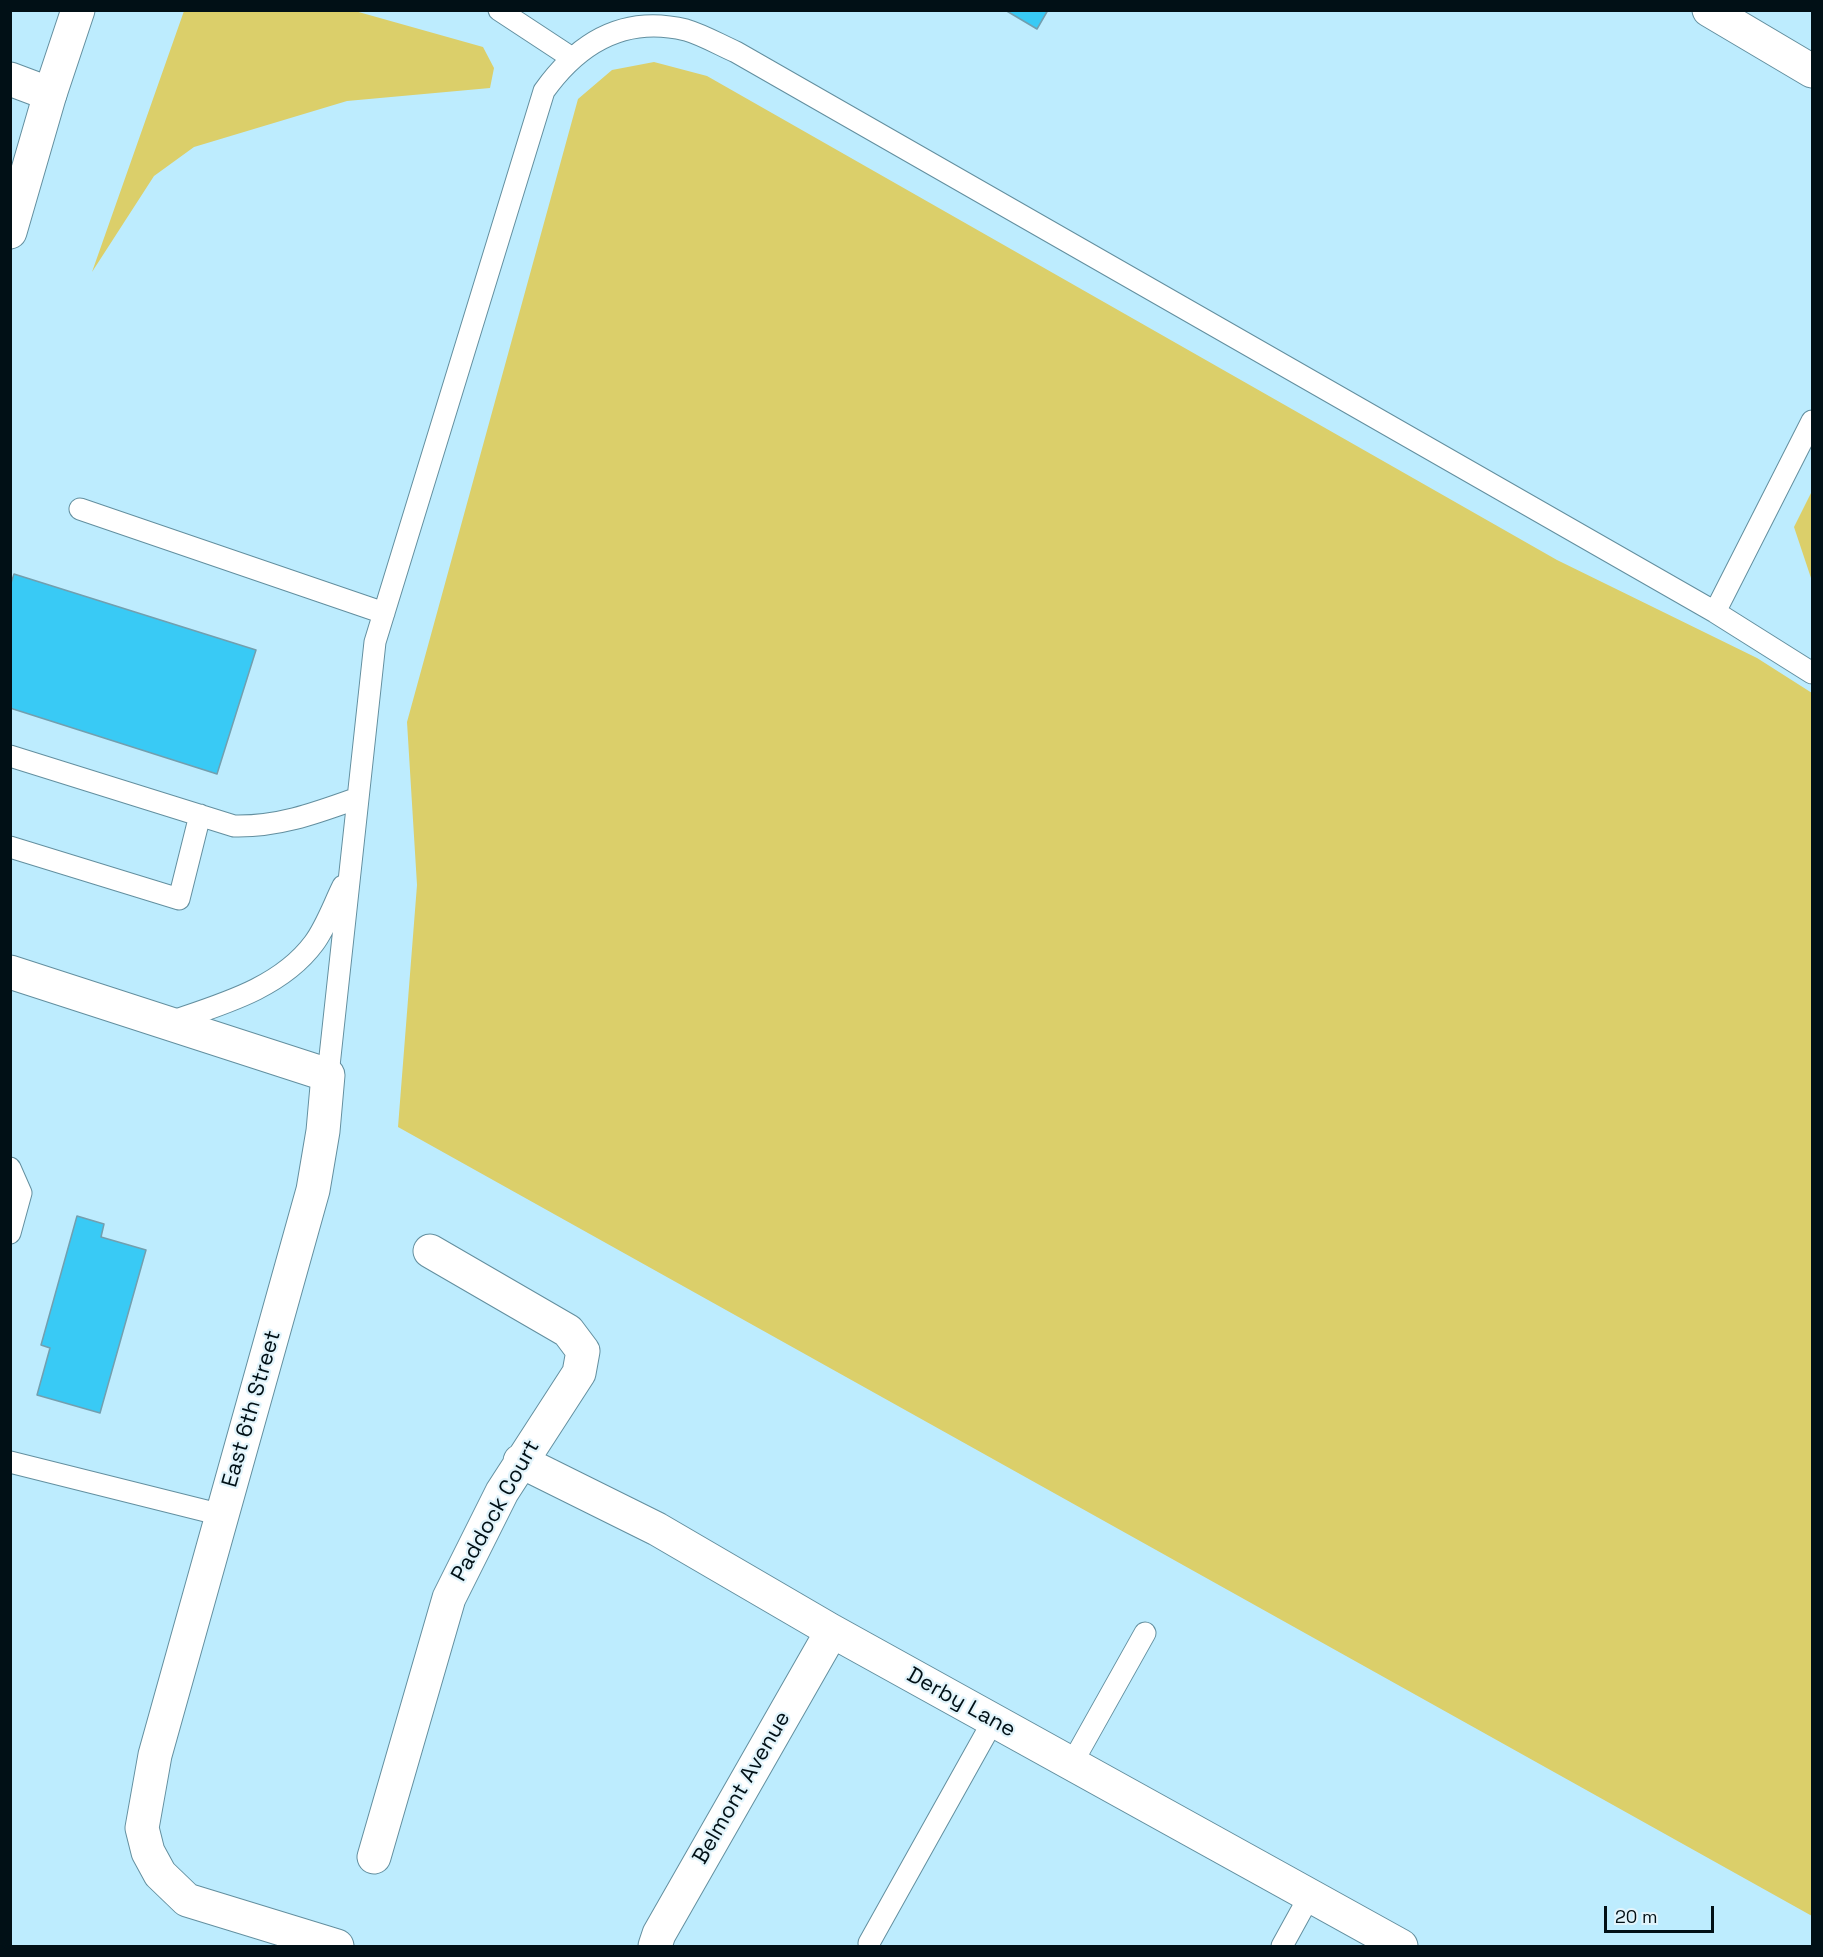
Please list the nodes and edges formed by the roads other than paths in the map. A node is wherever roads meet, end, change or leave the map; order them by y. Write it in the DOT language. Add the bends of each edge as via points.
graph roads {
  1 [pos="78,10"];
  2 [pos="499,10"];
  3 [pos="1709,10"];
  4 [pos="572,58"];
  5 [pos="1812,70"];
  6 [pos="10,79"];
  7 [pos="50,94"];
  8 [pos="10,232"];
  9 [pos="1812,421"];
  10 [pos="80,508"];
  11 [pos="1715,612"];
  12 [pos="384,613"];
  13 [pos="1812,673"];
  14 [pos="10,756"];
  15 [pos="358,798"];
  16 [pos="200,815"];
  17 [pos="10,847"];
  18 [pos="350,872"];
  19 [pos="10,972"];
  20 [pos="167,1023"];
  21 [pos="328,1075"];
  22 [pos="10,1168"];
  23 [pos="10,1233"];
  24 [pos="430,1251"];
  25 [pos="520,1461"];
  26 [pos="10,1462"];
  27 [pos="222,1515"];
  28 [pos="832,1631"];
  29 [pos="1145,1633"];
  30 [pos="993,1721"];
  31 [pos="1071,1765"];
  32 [pos="374,1857"];
  33 [pos="1309,1897"];
  34 [pos="869,1943"];
  35 [pos="330,1946"];
  36 [pos="656,1947"];
  37 [pos="1282,1947"];
  38 [pos="1401,1947"];
  1 -- 7 [label="street"];
  2 -- 4 [label="lane"];
  3 -- 5 [label="street"];
  4 -- 11 [label="lane" via="589,44 622,29 648,26 686,30 736,52"];
  4 -- 12 [label="lane" via="544,91"];
  6 -- 7 [label="street"];
  7 -- 8 [label="street"];
  9 -- 11 [label="lane"];
  10 -- 12 [label="lane"];
  11 -- 13 [label="lane"];
  12 -- 15 [label="lane" via="375,642"];
  14 -- 16 [label="lane"];
  15 -- 16 [label="lane" via="292,822 262,827 234,826"];
  15 -- 18 [label="lane"];
  16 -- 17 [label="lane" via="178,899"];
  18 -- 20 [label="lane" via="315,942 297,963 263,986"];
  18 -- 21 [label="lane"];
  19 -- 20 [label="street"];
  20 -- 21 [label="street"];
  21 -- 27 [label="street, East 6th Street" via="313,1190"];
  22 -- 23 [label="lane" via="21,1193"];
  24 -- 25 [label="street, Paddock Court" via="568,1331 583,1351 579,1373"];
  25 -- 28 [label="street, Derby Lane" via="657,1529"];
  25 -- 32 [label="street, Paddock Court" via="449,1598"];
  26 -- 27 [label="lane"];
  27 -- 35 [label="street, East 6th Street" via="155,1755 142,1828 148,1852 160,1874 187,1900"];
  28 -- 30 [label="street, Derby Lane"];
  28 -- 36 [label="street, Belmont Avenue" via="659,1934"];
  29 -- 31 [label="lane"];
  30 -- 31 [label="street, Derby Lane"];
  30 -- 34 [label="lane"];
  31 -- 33 [label="street, Derby Lane"];
  33 -- 37 [label="lane"];
  33 -- 38 [label="street, Derby Lane"];
}
